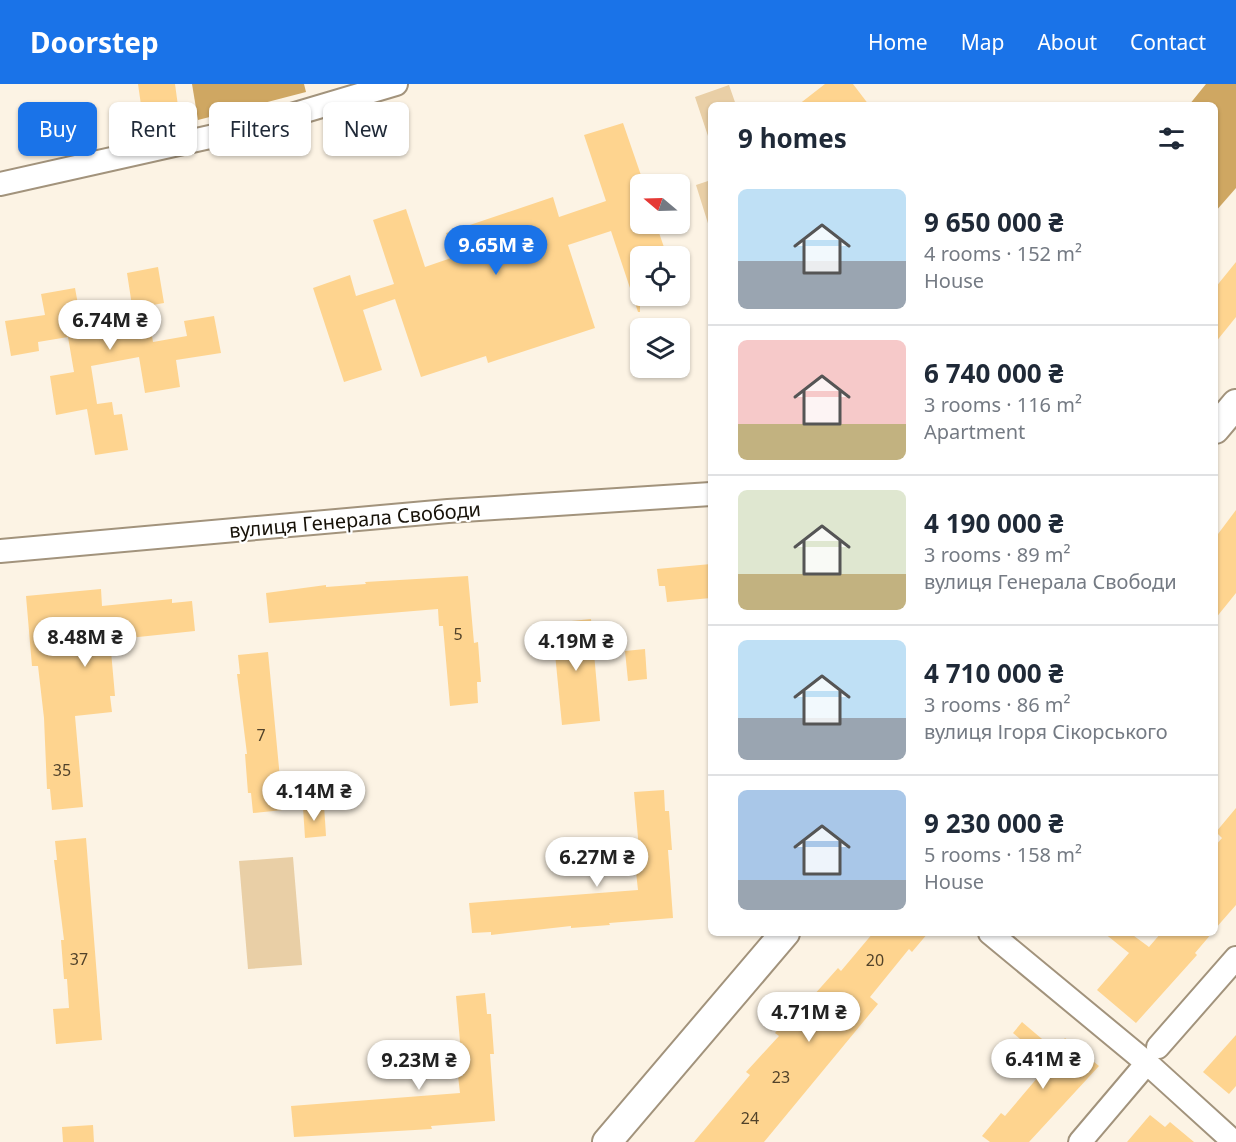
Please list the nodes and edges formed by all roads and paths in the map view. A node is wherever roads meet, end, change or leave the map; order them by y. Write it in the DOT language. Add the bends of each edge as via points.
graph roads {
  1 [pos="396,84"];
  2 [pos="0,184"];
  3 [pos="708,494"];
  4 [pos="0,551"];
  5 [pos="782,936"];
  6 [pos="994,936"];
  7 [pos="1236,958"];
  8 [pos="1153,1055"];
  9 [pos="607,1142"];
  10 [pos="1080,1142"];
  11 [pos="1234,1142"];
  1 -- 2 [label="street" via="241,130"];
  3 -- 4 [label="street, вулиця Генерала Свободи" via="448,511"];
  5 -- 9 [label="street"];
  6 -- 8 [label="street"];
  7 -- 8 [label="street"];
  8 -- 10 [label="street"];
  8 -- 11 [label="street"];
}
